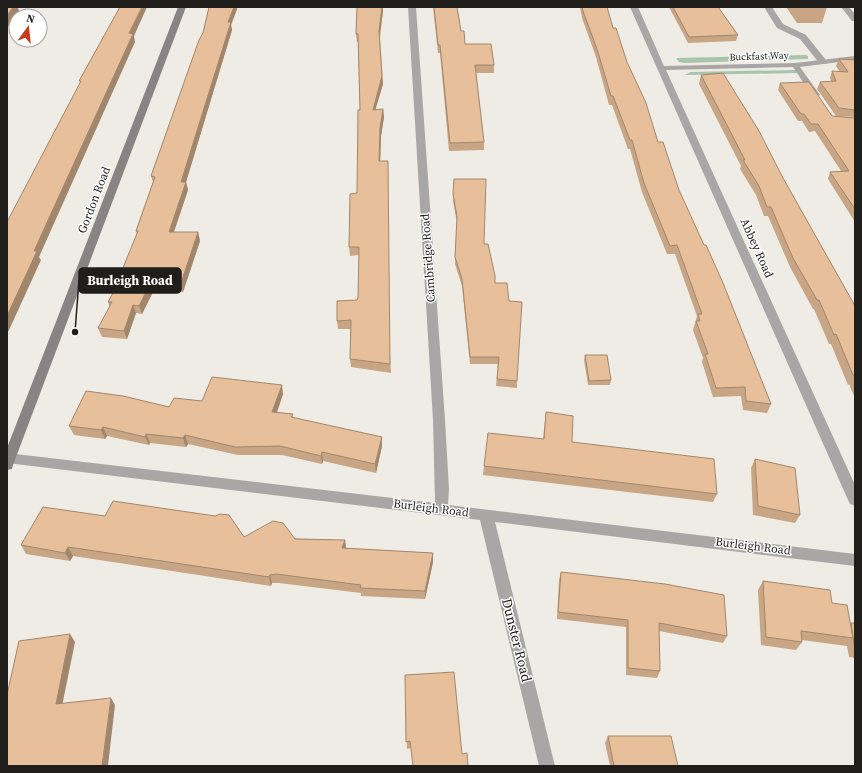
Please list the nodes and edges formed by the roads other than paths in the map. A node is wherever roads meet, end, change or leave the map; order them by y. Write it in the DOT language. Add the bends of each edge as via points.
graph roads {
  1 [pos="182,7"];
  2 [pos="412,7"];
  3 [pos="634,7"];
  4 [pos="768,7"];
  5 [pos="845,7"];
  6 [pos="855,19"];
  7 [pos="855,58"];
  8 [pos="823,62"];
  9 [pos="795,65"];
  10 [pos="662,68"];
  11 [pos="822,103"];
  12 [pos="8,460"];
  13 [pos="855,500"];
  14 [pos="441,509"];
  15 [pos="486,515"];
  16 [pos="855,560"];
  17 [pos="547,766"];
  1 -- 12 [label="street, Gordon Road"];
  2 -- 14 [label="street, Cambridge Road" via="439,420"];
  3 -- 10 [label="street, Abbey Road"];
  4 -- 8 [label="street" via="780,26 802,37"];
  5 -- 6 [label="street"];
  7 -- 8 [label="street, Buckfast Way"];
  8 -- 9 [label="street, Buckfast Way"];
  9 -- 10 [label="street, Buckfast Way"];
  9 -- 11 [label="street"];
  10 -- 13 [label="street, Abbey Road"];
  12 -- 14 [label="street, Burleigh Road"];
  14 -- 15 [label="street, Burleigh Road"];
  15 -- 16 [label="street, Burleigh Road"];
  15 -- 17 [label="street, Dunster Road"];
}
